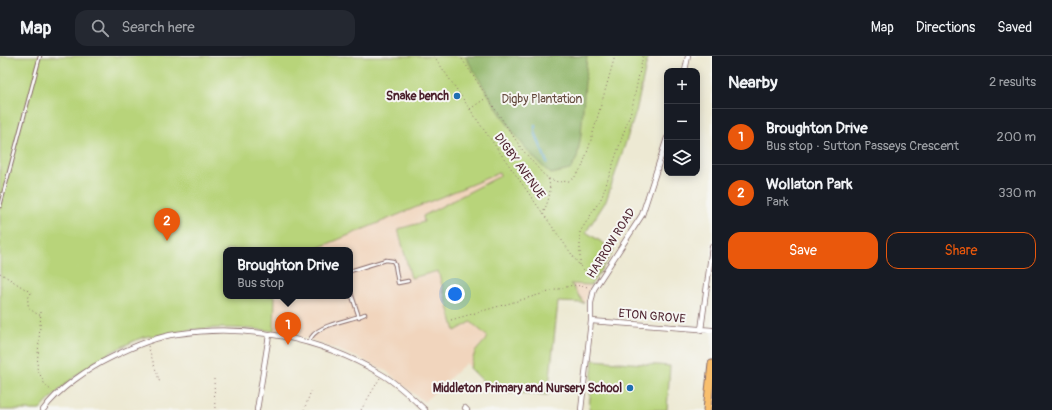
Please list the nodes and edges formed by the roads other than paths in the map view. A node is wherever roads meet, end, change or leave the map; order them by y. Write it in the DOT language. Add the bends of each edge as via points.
graph roads {
  1 [pos="40,56"];
  2 [pos="688,56"];
  3 [pos="686,68"];
  4 [pos="666,140"];
  5 [pos="0,206"];
  6 [pos="712,247"];
  7 [pos="353,270"];
  8 [pos="408,281"];
  9 [pos="353,299"];
  10 [pos="365,314"];
  11 [pos="359,317"];
  12 [pos="591,320"];
  13 [pos="701,330"];
  14 [pos="712,330"];
  15 [pos="269,335"];
  16 [pos="309,343"];
  17 [pos="712,364"];
  18 [pos="43,410"];
  19 [pos="257,410"];
  20 [pos="425,410"];
  21 [pos="581,410"];
  22 [pos="707,410"];
  1 -- 5 [label="lane"];
  2 -- 3 [label="street"];
  4 -- 12 [label="street, HARROW ROAD" via="642,215 594,289"];
  6 -- 13 [label="street"];
  7 -- 8 [label="lane" via="386,260 393,261 396,265 398,284"];
  9 -- 11 [label="lane"];
  10 -- 11 [label="lane"];
  11 -- 16 [label="lane" via="315,332"];
  12 -- 13 [label="street, ETON GROVE"];
  12 -- 21 [label="street, HARROW ROAD"];
  13 -- 14 [label="street, ETON GROVE"];
  15 -- 16 [label="street"];
  15 -- 18 [label="street" via="231,330 210,331 176,334 147,341 92,367"];
  15 -- 19 [label="street"];
  16 -- 20 [label="street" via="382,374"];
  17 -- 22 [label="main road"];
}
